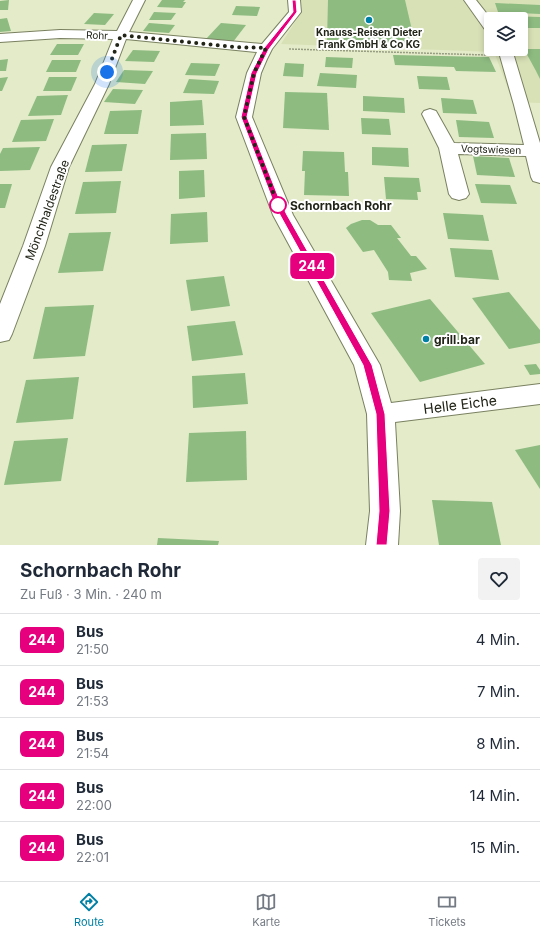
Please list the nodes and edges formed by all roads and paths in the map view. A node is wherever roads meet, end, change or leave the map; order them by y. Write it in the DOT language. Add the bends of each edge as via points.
graph roads {
  1 [pos="139,0"];
  2 [pos="294,0"];
  3 [pos="470,0"];
  4 [pos="484,19"];
  5 [pos="121,35"];
  6 [pos="0,38"];
  7 [pos="266,48"];
  8 [pos="484,52"];
  9 [pos="506,56"];
  10 [pos="522,105"];
  11 [pos="540,105"];
  12 [pos="430,114"];
  13 [pos="448,148"];
  14 [pos="537,163"];
  15 [pos="460,194"];
  16 [pos="0,334"];
  17 [pos="540,394"];
  18 [pos="381,414"];
  19 [pos="382,545"];
  1 -- 5 [label="street, Mönchhaldestraße"];
  2 -- 7 [label="street" via="295,12"];
  3 -- 4 [label="street"];
  5 -- 6 [label="street, Rohr" via="28,35"];
  5 -- 7 [label="street, Rohr"];
  5 -- 16 [label="street, Mönchhaldestraße" via="102,84 60,167 34,246"];
  7 -- 8 [label="path"];
  7 -- 18 [label="street" via="254,73 244,117 280,208 367,365"];
  9 -- 10 [label="street, Vogtswiesen"];
  10 -- 11 [label="street"];
  10 -- 14 [label="street, Vogtswiesen"];
  12 -- 13 [label="street, Vogtswiesen"];
  13 -- 14 [label="street, Vogtswiesen"];
  13 -- 15 [label="street, Vogtswiesen"];
  17 -- 18 [label="street, Helle Eiche"];
  18 -- 19 [label="street" via="385,511"];
}
